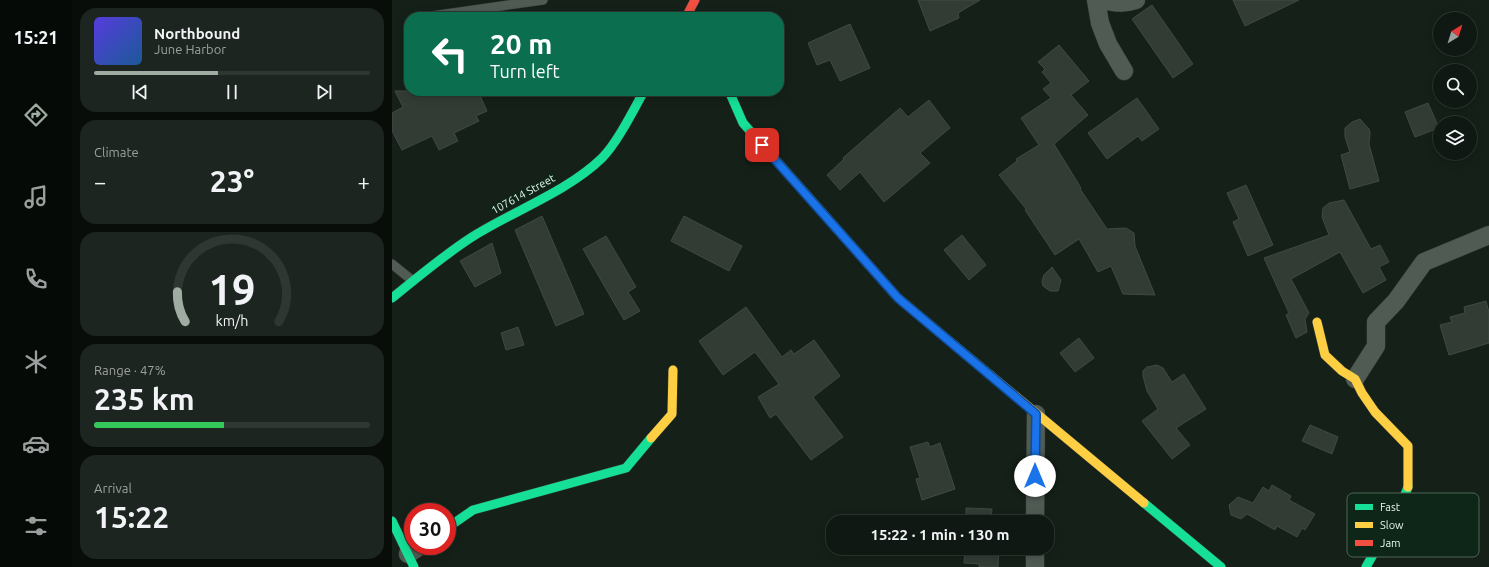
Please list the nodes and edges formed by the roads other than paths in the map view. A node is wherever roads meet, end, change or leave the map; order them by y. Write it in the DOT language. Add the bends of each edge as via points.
graph roads {
  1 [pos="543,0"];
  2 [pos="1096,0"];
  3 [pos="1103,0"];
  4 [pos="1136,0"];
  5 [pos="460,12"];
  6 [pos="1124,71"];
  7 [pos="641,96"];
  8 [pos="731,96"];
  9 [pos="1489,235"];
  10 [pos="392,264"];
  11 [pos="413,281"];
  12 [pos="392,298"];
  13 [pos="1317,322"];
  14 [pos="673,370"];
  15 [pos="1354,379"];
  16 [pos="1036,414"];
  17 [pos="1405,493"];
  18 [pos="1035,515"];
  19 [pos="392,521"];
  20 [pos="456,522"];
  21 [pos="1035,555"];
  22 [pos="414,556"];
  23 [pos="1372,557"];
  24 [pos="1035,567"];
  25 [pos="1221,567"];
  26 [pos="1366,567"];
  1 -- 5 [label="lane"];
  2 -- 6 [label="street" via="1100,23 1108,44"];
  3 -- 4 [label="street" via="1120,3"];
  7 -- 11 [label="street, 107614 Street" via="619,134 599,161 557,190 472,237"];
  8 -- 16 [label="street" via="743,124 898,298"];
  9 -- 15 [label="street" via="1424,262 1396,301 1376,322 1376,346"];
  10 -- 11 [label="lane"];
  11 -- 12 [label="street, 107614 Street"];
  13 -- 15 [label="street" via="1326,355"];
  14 -- 20 [label="street" via="672,414 626,468 474,510"];
  15 -- 17 [label="street" via="1375,412 1408,446 1409,484"];
  16 -- 18 [label="street"];
  16 -- 25 [label="street"];
  19 -- 22 [label="street"];
  21 -- 24 [label="street"];
  23 -- 26 [label="street"];
}
